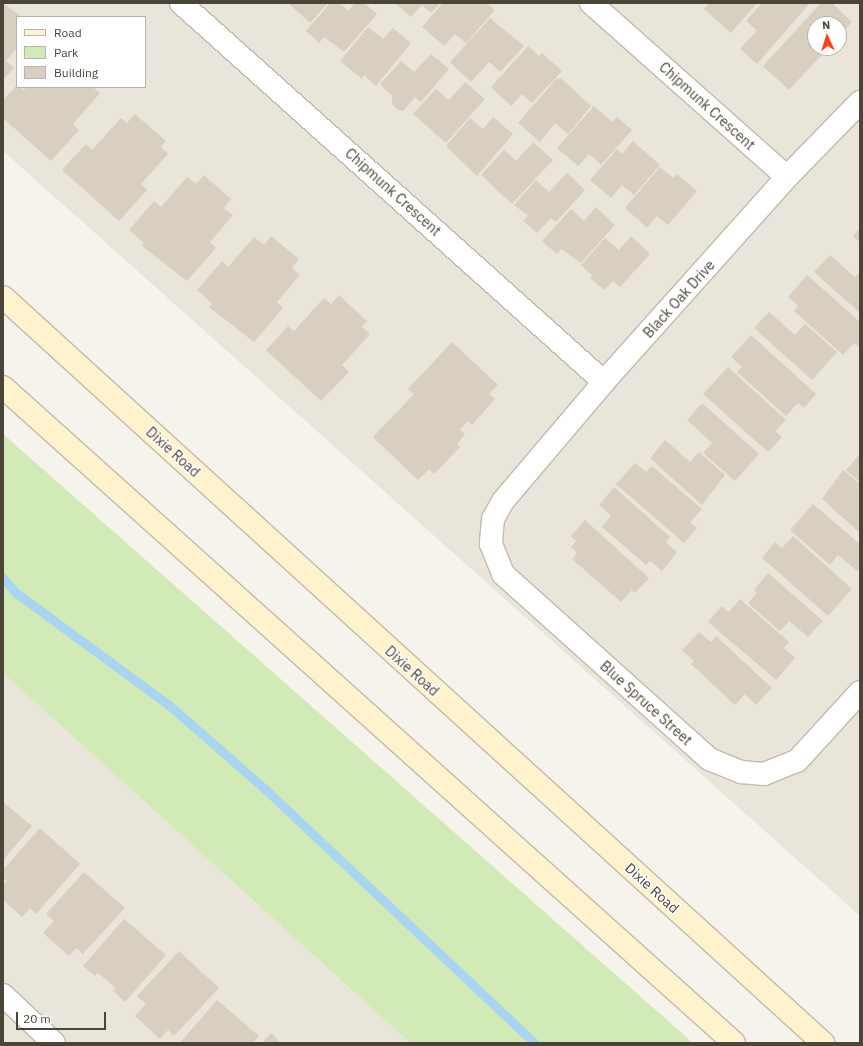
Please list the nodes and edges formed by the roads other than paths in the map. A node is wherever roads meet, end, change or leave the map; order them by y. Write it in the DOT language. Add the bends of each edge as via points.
graph roads {
  1 [pos="181,3"];
  2 [pos="591,3"];
  3 [pos="860,102"];
  4 [pos="787,177"];
  5 [pos="3,297"];
  6 [pos="604,382"];
  7 [pos="3,387"];
  8 [pos="503,501"];
  9 [pos="860,692"];
  10 [pos="3,995"];
  11 [pos="54,1043"];
  12 [pos="734,1043"];
  13 [pos="822,1043"];
  1 -- 6 [label="street, Chipmunk Crescent"];
  2 -- 4 [label="street, Chipmunk Crescent"];
  3 -- 4 [label="street, Black Oak Drive"];
  4 -- 6 [label="street, Black Oak Drive"];
  5 -- 13 [label="main road, Dixie Road"];
  6 -- 8 [label="street, Black Oak Drive"];
  7 -- 12 [label="main road"];
  8 -- 9 [label="street, Blue Spruce Street" via="492,520 491,544 502,574 709,759 741,772 764,774 797,761"];
  10 -- 11 [label="street"];
}
